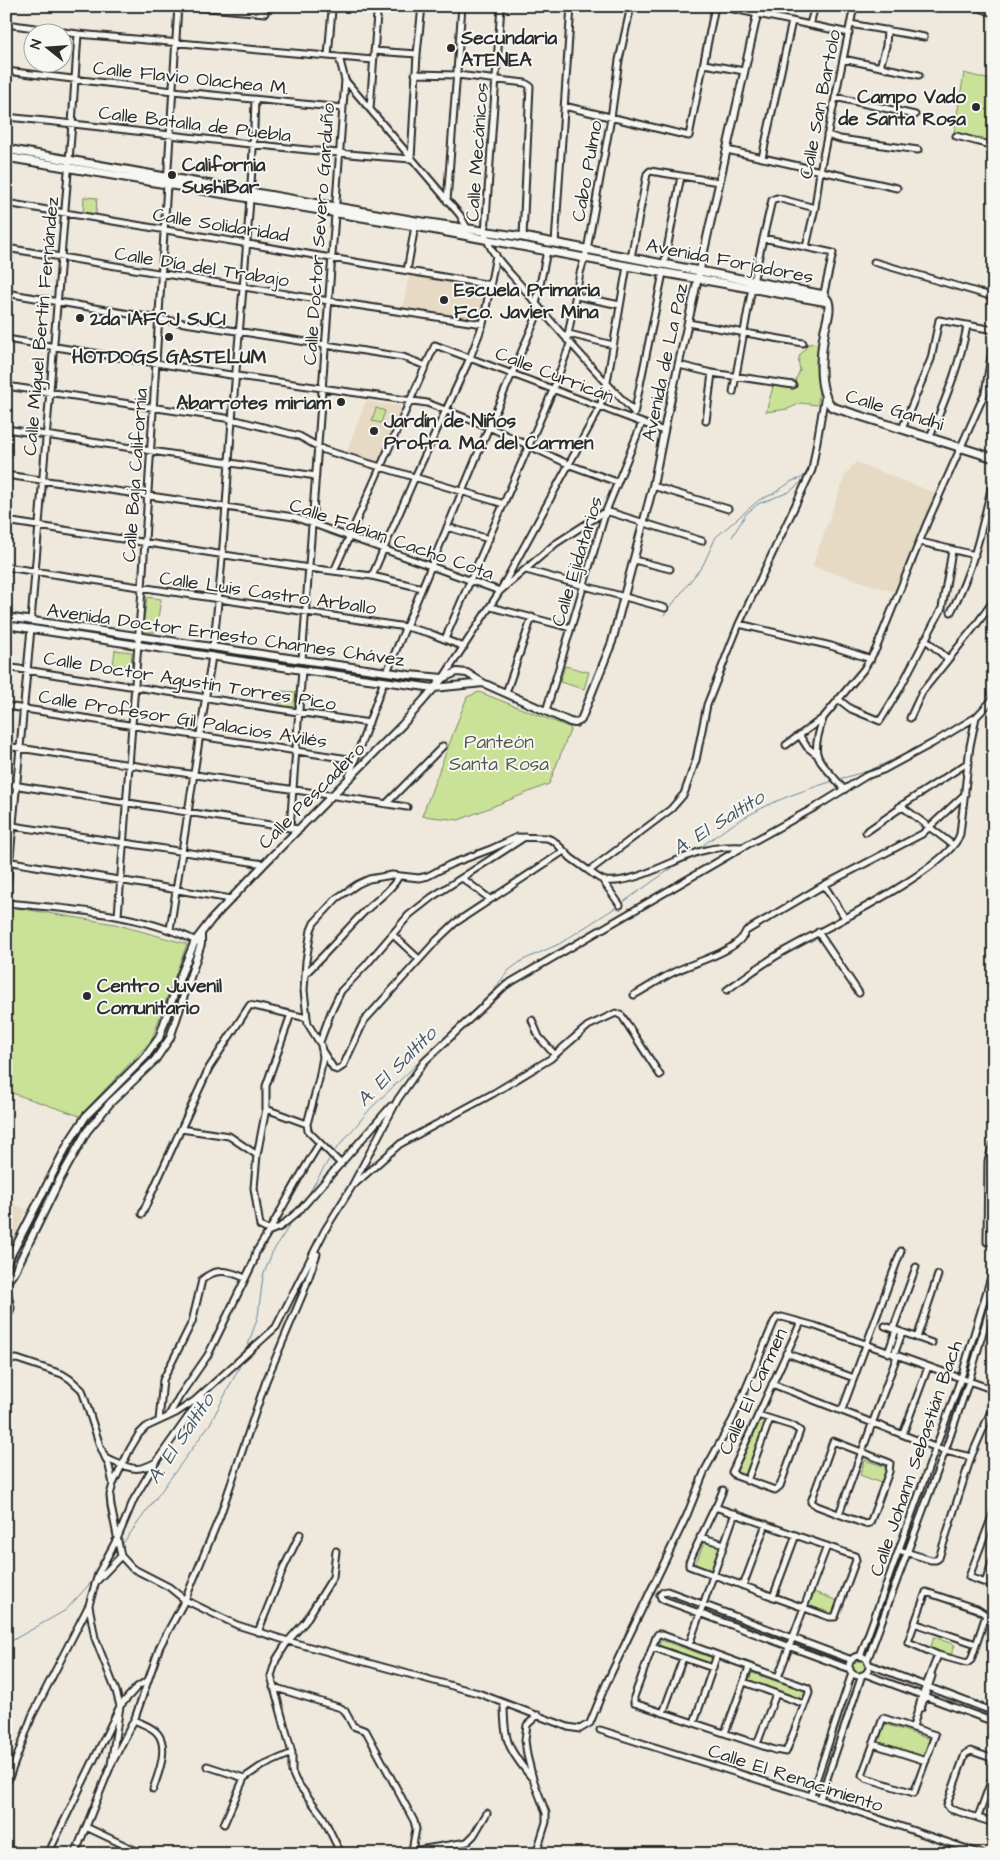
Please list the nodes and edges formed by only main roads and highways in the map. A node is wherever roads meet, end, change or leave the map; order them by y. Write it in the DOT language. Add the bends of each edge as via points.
graph roads {
  1 [pos="978,6"];
  2 [pos="994,12"];
  3 [pos="6,149"];
  4 [pos="6,157"];
  5 [pos="68,164"];
  6 [pos="335,210"];
  7 [pos="486,236"];
  8 [pos="664,269"];
  9 [pos="825,299"];
  10 [pos="994,458"];
  1 -- 2 [label="main road"];
  3 -- 5 [label="main road, Avenida Forjadores"];
  4 -- 5 [label="main road, Avenida Forjadores"];
  5 -- 6 [label="main road, Avenida Forjadores"];
  6 -- 7 [label="main road, Avenida Forjadores"];
  6 -- 7 [label="main road, Avenida Forjadores" via="468,230"];
  7 -- 8 [label="main road, Avenida Forjadores" via="546,251 627,266"];
  7 -- 8 [label="main road, Avenida Forjadores" via="523,237 631,258"];
  8 -- 9 [label="main road, Avenida Forjadores"];
  9 -- 10 [label="main road, Calle Gandhi" via="829,308 821,360 829,403 837,409"];
}
